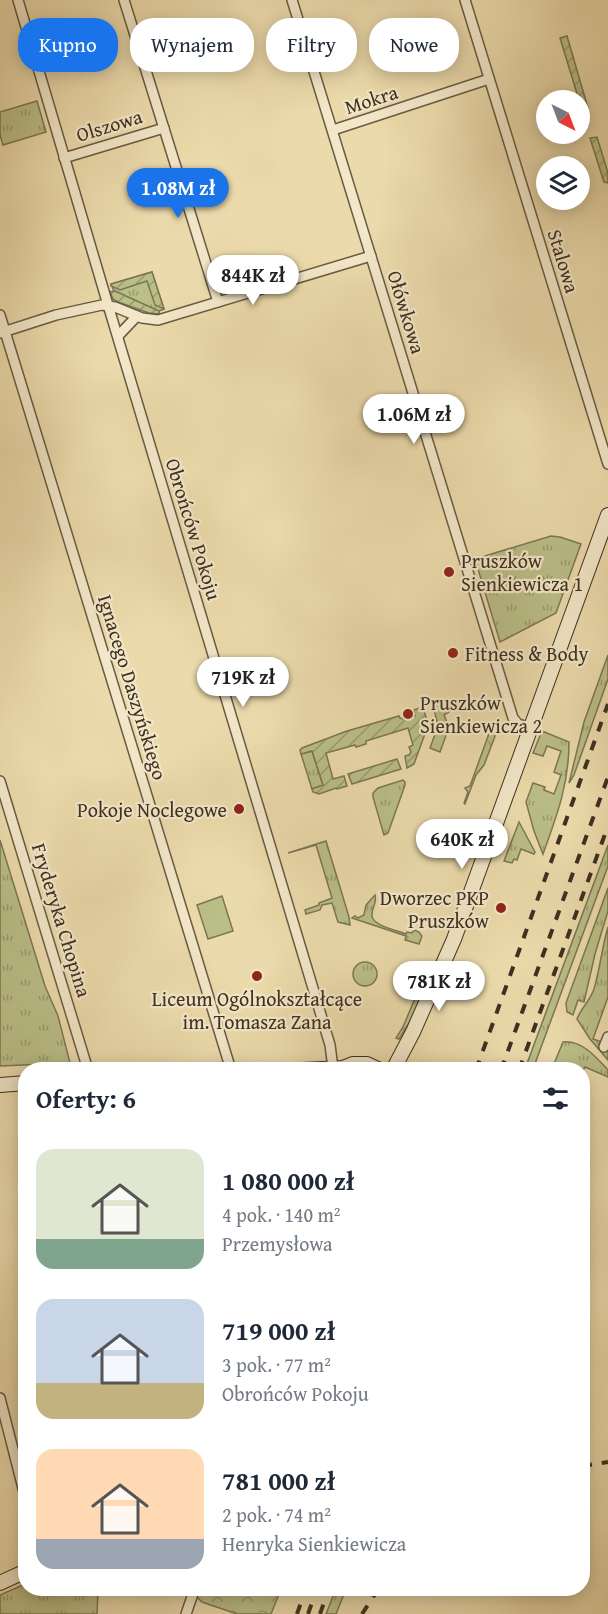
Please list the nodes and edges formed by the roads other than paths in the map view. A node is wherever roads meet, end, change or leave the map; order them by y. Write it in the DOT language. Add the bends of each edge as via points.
graph roads {
  1 [pos="18,0"];
  2 [pos="124,0"];
  3 [pos="292,0"];
  4 [pos="465,0"];
  5 [pos="489,79"];
  6 [pos="164,128"];
  7 [pos="333,130"];
  8 [pos="64,158"];
  9 [pos="371,256"];
  10 [pos="218,302"];
  11 [pos="108,305"];
  12 [pos="0,315"];
  13 [pos="137,316"];
  14 [pos="2,332"];
  15 [pos="118,336"];
  16 [pos="608,464"];
  17 [pos="608,515"];
  18 [pos="531,728"];
  19 [pos="0,781"];
  20 [pos="608,1037"];
  21 [pos="604,1047"];
  22 [pos="86,1062"];
  23 [pos="229,1062"];
  24 [pos="338,1062"];
  25 [pos="397,1062"];
  26 [pos="18,1084"];
  27 [pos="0,1085"];
  28 [pos="0,1398"];
  29 [pos="18,1469"];
  30 [pos="18,1575"];
  31 [pos="0,1583"];
  32 [pos="192,1596"];
  33 [pos="186,1614"];
  1 -- 8 [label="street, Obrońców Pokoju"];
  2 -- 6 [label="street"];
  3 -- 7 [label="street, Ołówkowa"];
  4 -- 5 [label="street, Stalowa"];
  5 -- 7 [label="street, Mokra"];
  5 -- 16 [label="street, Stalowa"];
  6 -- 8 [label="street, Olszowa"];
  6 -- 10 [label="street"];
  7 -- 9 [label="street, Ołówkowa"];
  8 -- 11 [label="street, Obrońców Pokoju"];
  9 -- 10 [label="street"];
  9 -- 18 [label="street, Ołówkowa" via="513,718"];
  10 -- 13 [label="street" via="158,320"];
  11 -- 13 [label="street"];
  11 -- 14 [label="street"];
  11 -- 15 [label="street, Obrońców Pokoju"];
  12 -- 14 [label="street, Ignacego Daszyńskiego"];
  13 -- 15 [label="street"];
  14 -- 23 [label="street, Ignacego Daszyńskiego"];
  15 -- 24 [label="street, Obrońców Pokoju"];
  17 -- 18 [label="street"];
  18 -- 25 [label="street" via="454,939"];
  19 -- 22 [label="street, Fryderyka Chopina"];
  20 -- 21 [label="street"];
  26 -- 27 [label="street"];
  28 -- 29 [label="street"];
  30 -- 31 [label="street"];
  32 -- 33 [label="street"];
}
